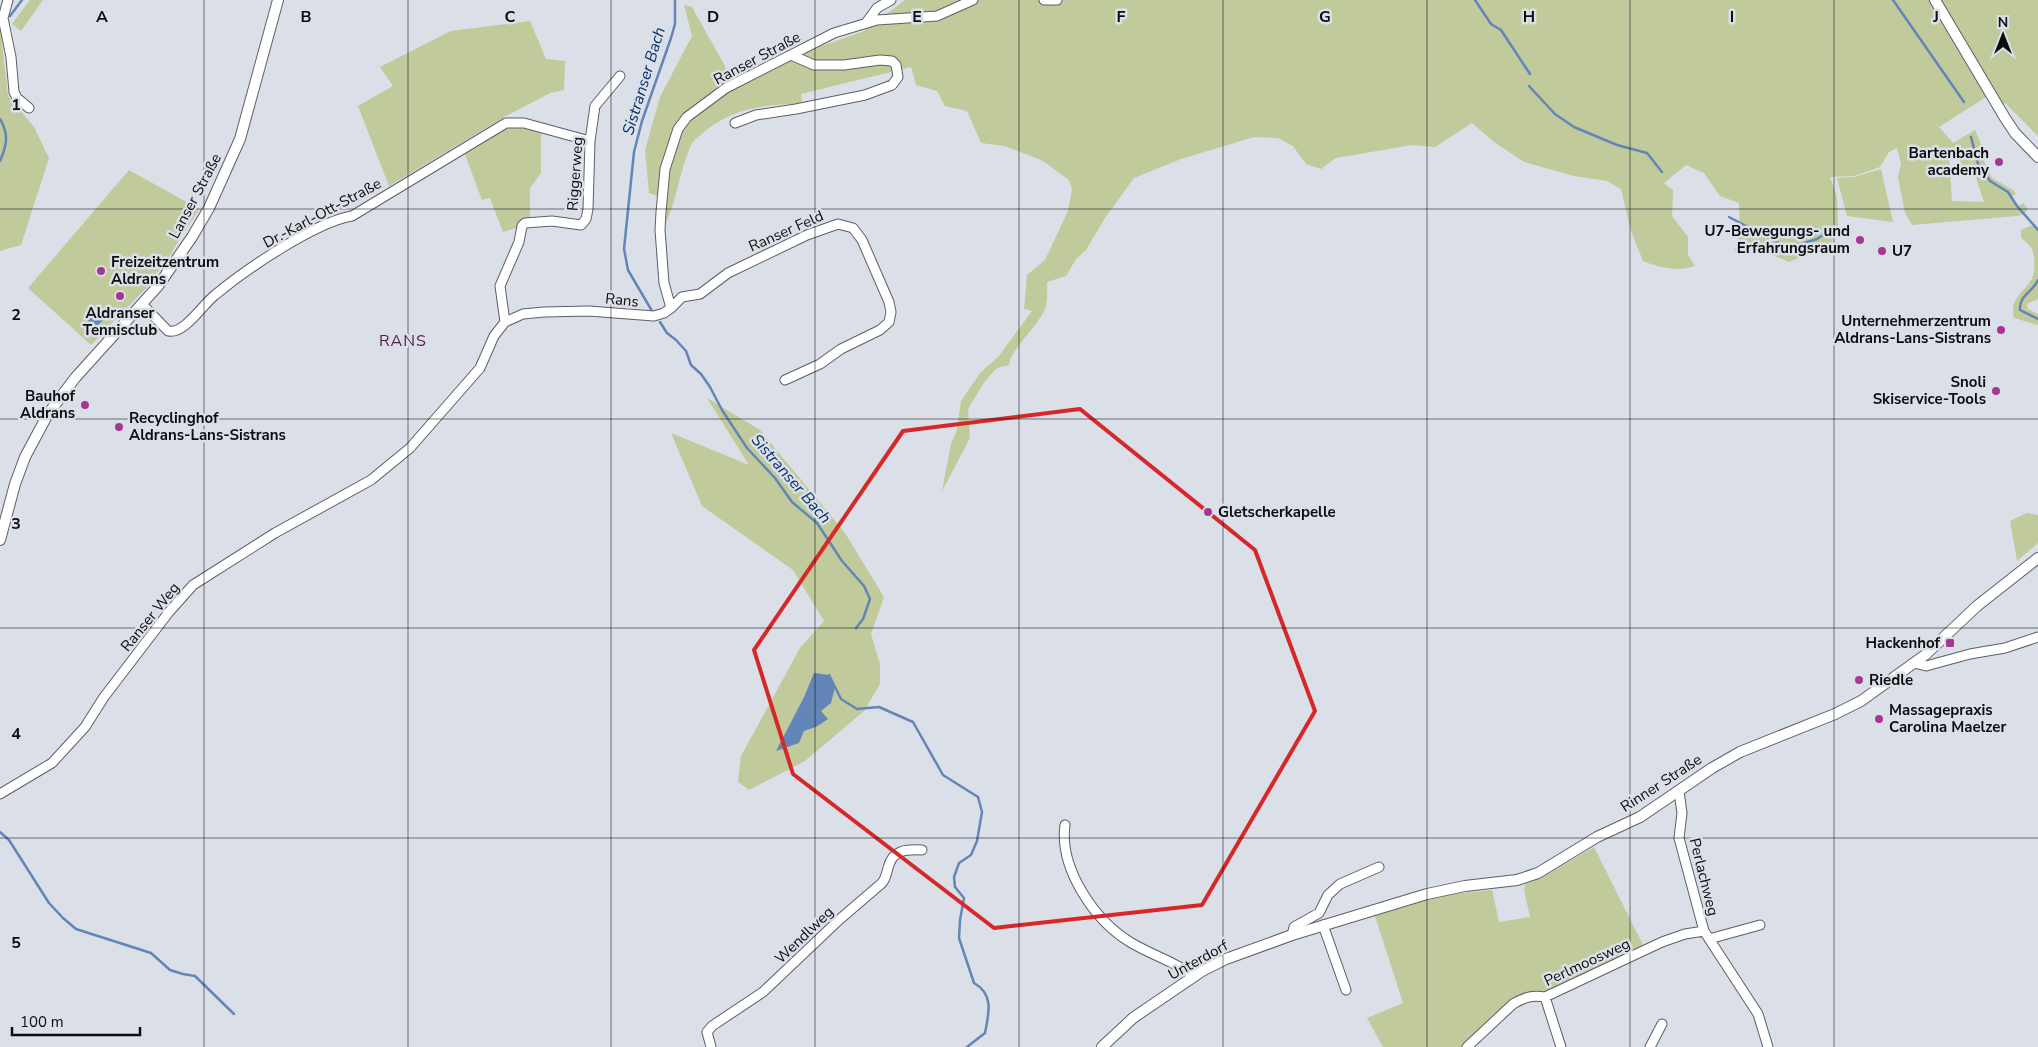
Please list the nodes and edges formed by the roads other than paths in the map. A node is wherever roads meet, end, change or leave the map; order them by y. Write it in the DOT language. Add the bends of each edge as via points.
graph roads {
  1 [pos="8,0"];
  2 [pos="278,0"];
  3 [pos="891,0"];
  4 [pos="973,0"];
  5 [pos="1044,0"];
  6 [pos="1057,0"];
  7 [pos="1935,0"];
  8 [pos="866,24"];
  9 [pos="791,55"];
  10 [pos="620,76"];
  11 [pos="29,108"];
  12 [pos="735,123"];
  13 [pos="590,141"];
  14 [pos="2038,157"];
  15 [pos="143,305"];
  16 [pos="671,308"];
  17 [pos="505,322"];
  18 [pos="784,380"];
  19 [pos="0,540"];
  20 [pos="2038,558"];
  21 [pos="2038,637"];
  22 [pos="1914,663"];
  23 [pos="1679,791"];
  24 [pos="0,794"];
  25 [pos="1065,825"];
  26 [pos="922,850"];
  27 [pos="1379,867"];
  28 [pos="1760,925"];
  29 [pos="1323,926"];
  30 [pos="1704,930"];
  31 [pos="1292,935"];
  32 [pos="1709,939"];
  33 [pos="1194,976"];
  34 [pos="1346,990"];
  35 [pos="1544,998"];
  36 [pos="1662,1024"];
  37 [pos="710,1047"];
  38 [pos="1102,1047"];
  39 [pos="1467,1047"];
  40 [pos="1561,1047"];
  41 [pos="1650,1047"];
  42 [pos="1768,1047"];
  1 -- 11 [label="street" via="3,18 14,92"];
  2 -- 15 [label="main road, Lanser Straße" via="250,109 221,184 192,237"];
  3 -- 8 [label="street" via="878,8"];
  4 -- 8 [label="street, Ranser Straße" via="937,16 909,16"];
  5 -- 6 [label="street"];
  7 -- 14 [label="main road" via="2005,118"];
  8 -- 9 [label="street, Ranser Straße" via="834,33"];
  9 -- 12 [label="street" via="814,65 887,60 896,65 898,77 892,86 864,94 756,115"];
  9 -- 16 [label="street, Ranser Straße" via="726,88 681,123 678,129 665,169 661,212 664,283"];
  10 -- 13 [label="street, Riggerweg" via="595,106"];
  13 -- 15 [label="street, Dr.-Karl-Ott-Straße" via="524,123 506,123 352,216 338,218 266,258 215,294 180,329 168,331"];
  13 -- 17 [label="street, Riggerweg" via="588,209 584,223 552,221 522,226 519,242 500,286"];
  15 -- 19 [label="main road, Lanser Straße" via="75,378 48,414 25,457"];
  16 -- 17 [label="street, Rans" via="654,316 589,311 544,312 523,314"];
  16 -- 18 [label="street, Ranser Feld" via="682,297 700,294 728,273 814,232 838,224 853,228 862,240 889,302 889,322 820,364"];
  17 -- 24 [label="street, Ranser Weg" via="473,376 410,448 377,476 275,533 193,585 104,697 85,727 52,763"];
  20 -- 22 [label="main road, Rinner Straße" via="1976,606"];
  21 -- 22 [label="street" via="1926,666"];
  22 -- 23 [label="main road, Rinner Straße" via="1847,709 1740,752"];
  23 -- 29 [label="main road, Rinner Straße" via="1640,817 1597,837 1538,873 1438,891"];
  23 -- 30 [label="street, Perlachweg" via="1682,812 1679,838"];
  25 -- 33 [label="street" via="1065,852 1096,913 1129,942 1177,964"];
  26 -- 37 [label="street, Wendlweg" via="903,850 894,855 882,883 840,918 763,992 712,1026 707,1032"];
  27 -- 31 [label="street" via="1336,887 1319,913 1294,928"];
  28 -- 32 [label="street, Perlachweg"];
  29 -- 31 [label="main road, Unterdorf"];
  29 -- 34 [label="street"];
  30 -- 32 [label="street, Perlachweg"];
  30 -- 35 [label="street, Perlmoosweg" via="1662,942"];
  31 -- 33 [label="main road, Unterdorf" via="1226,959"];
  32 -- 42 [label="street, Perlachweg" via="1758,1014"];
  33 -- 38 [label="main road, Unterdorf" via="1130,1020"];
  35 -- 39 [label="street, Perlmoosweg" via="1529,996 1513,1004"];
  35 -- 40 [label="street"];
  36 -- 41 [label="street"];
}
